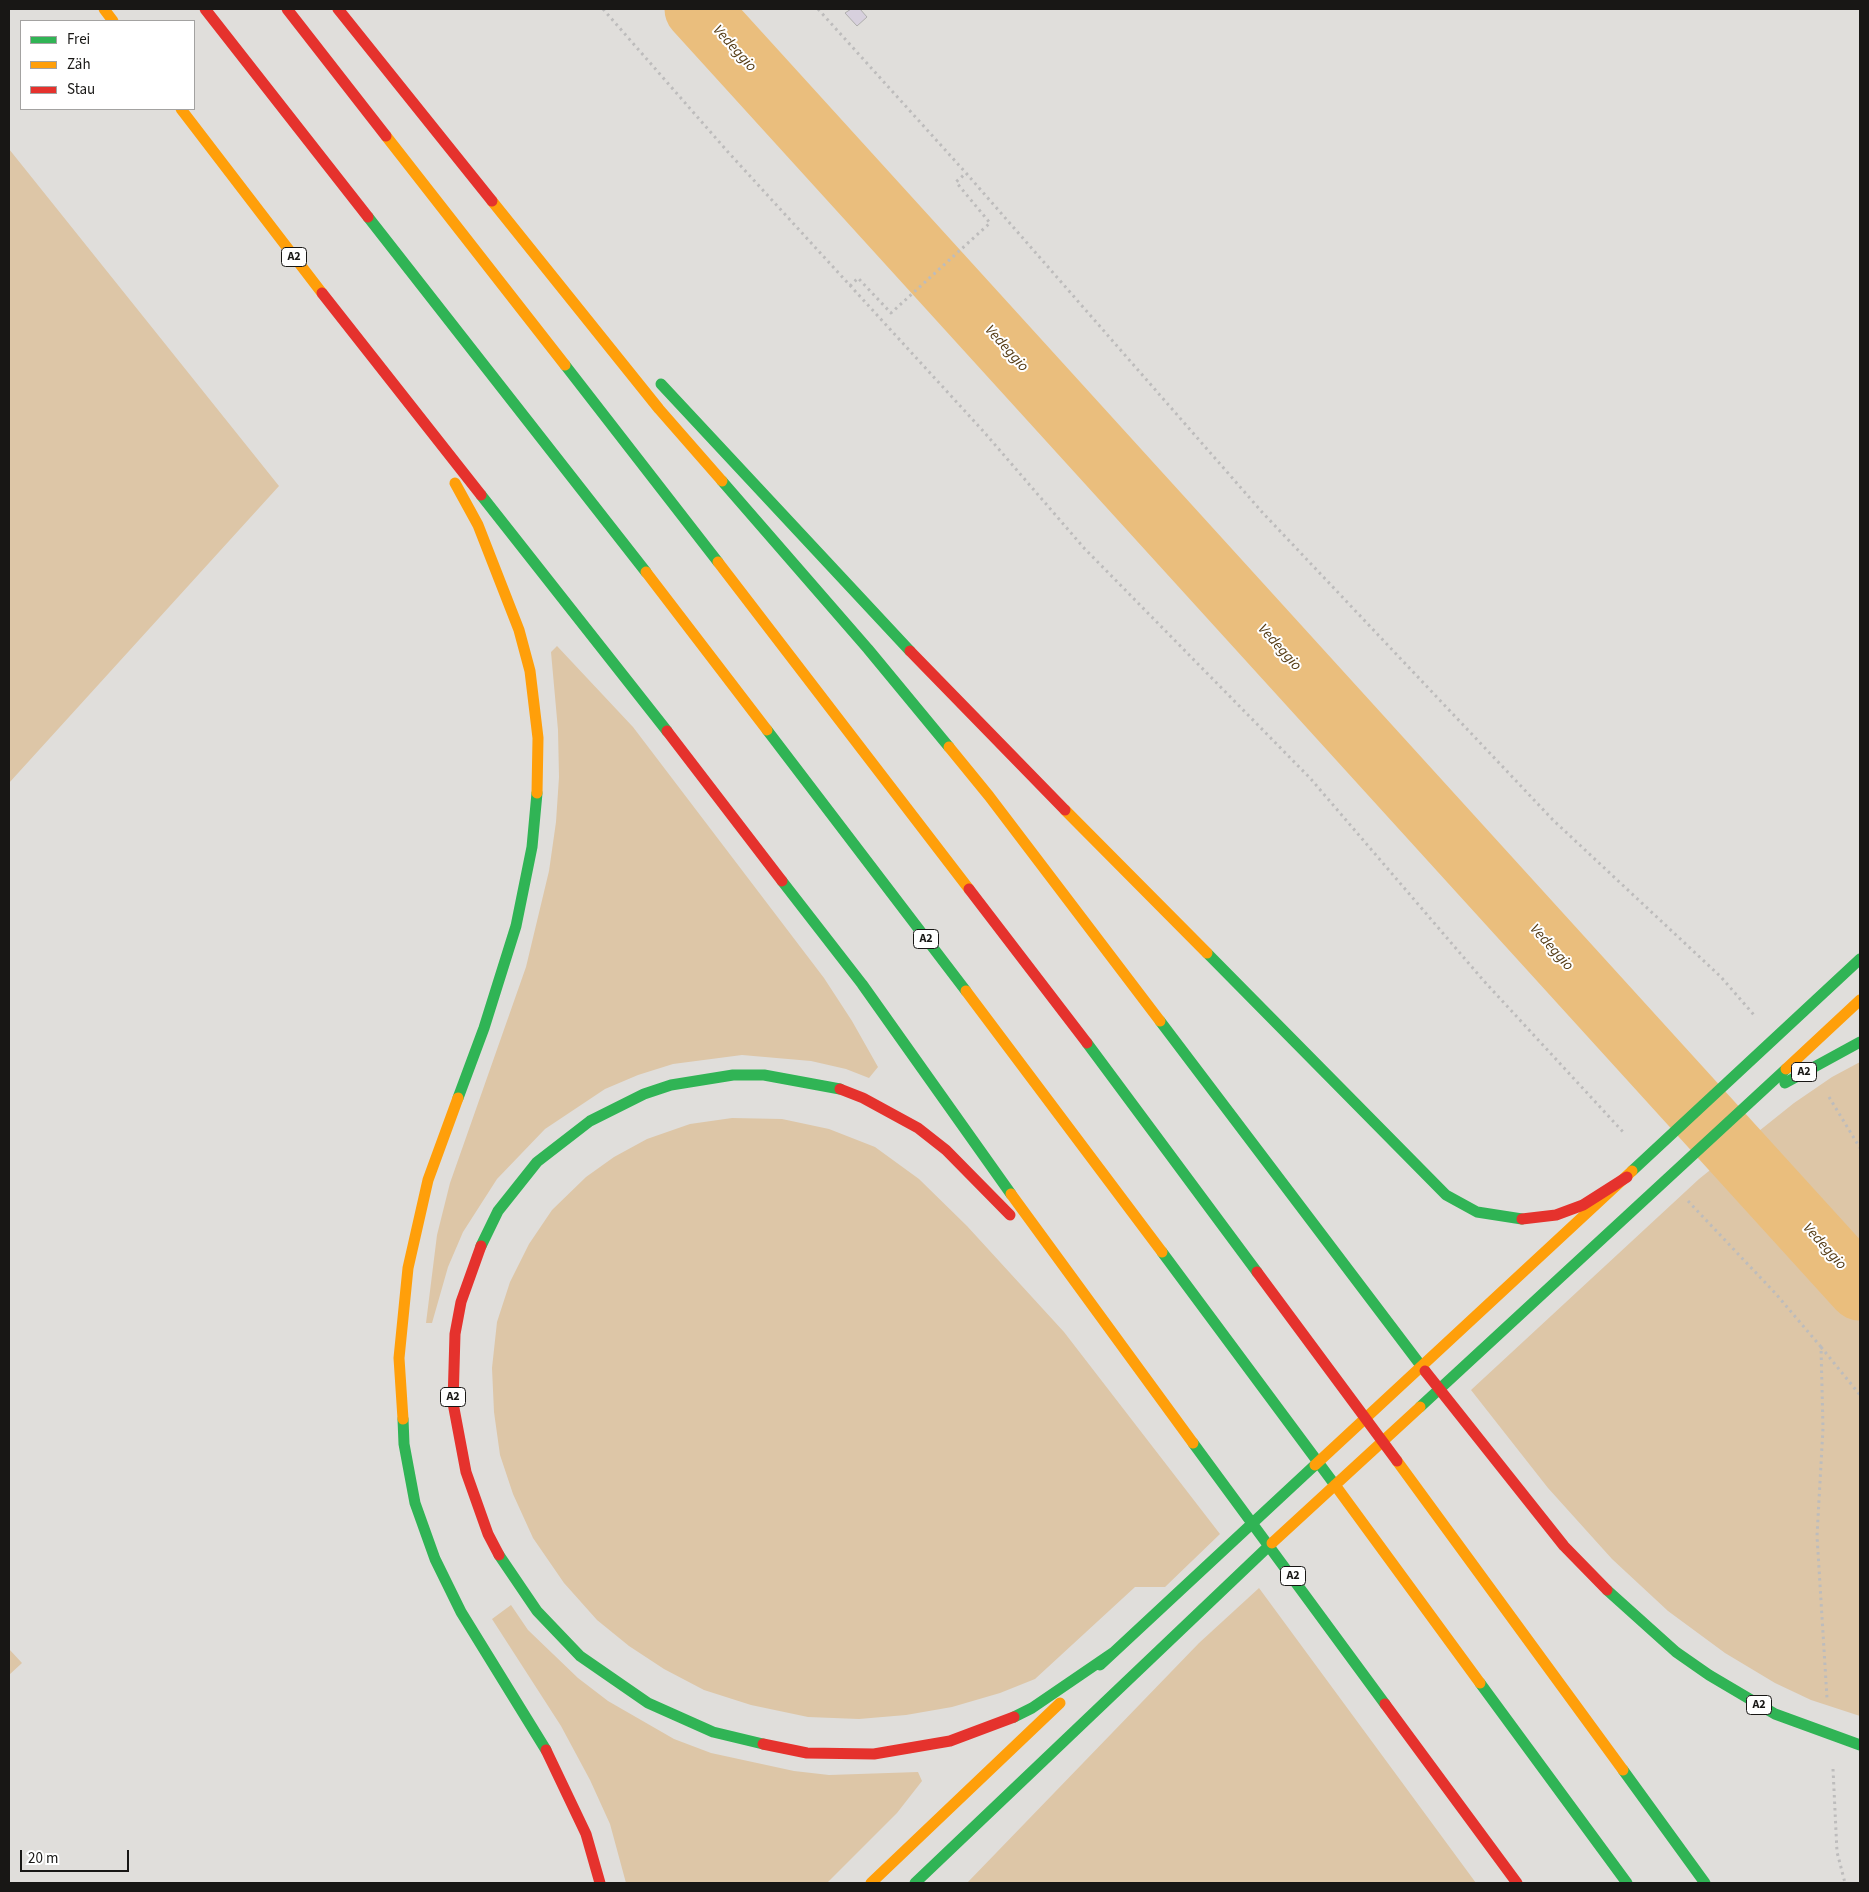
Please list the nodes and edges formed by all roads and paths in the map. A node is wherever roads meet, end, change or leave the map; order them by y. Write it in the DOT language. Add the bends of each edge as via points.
graph roads {
  1 [pos="104,9"];
  2 [pos="205,9"];
  3 [pos="287,9"];
  4 [pos="338,9"];
  5 [pos="603,9"];
  6 [pos="818,9"];
  7 [pos="112,20"];
  8 [pos="181,110"];
  9 [pos="966,173"];
  10 [pos="516,228"];
  11 [pos="850,286"];
  12 [pos="609,328"];
  13 [pos="656,378"];
  14 [pos="408,405"];
  15 [pos="1860,959"];
  16 [pos="1860,1000"];
  17 [pos="1759,1019"];
  18 [pos="1860,1042"];
  19 [pos="1828,1096"];
  20 [pos="1749,1102"];
  21 [pos="1629,1137"];
  22 [pos="1860,1148"];
  23 [pos="1682,1194"];
  24 [pos="1587,1208"];
  25 [pos="1066,1271"];
  26 [pos="1821,1347"];
  27 [pos="1860,1395"];
  28 [pos="1114,1652"];
  29 [pos="1827,1702"];
  30 [pos="1860,1745"];
  31 [pos="1833,1765"];
  32 [pos="600,1883"];
  33 [pos="871,1883"];
  34 [pos="914,1883"];
  35 [pos="1517,1883"];
  36 [pos="1627,1883"];
  37 [pos="1705,1883"];
  38 [pos="1845,1883"];
  1 -- 7 [label="highway"];
  2 -- 36 [label="highway, A2" via="672,606 1058,1112"];
  3 -- 37 [label="highway" via="819,691 1078,1032 1332,1372"];
  4 -- 10 [label="highway, A2"];
  5 -- 11 [label="path"];
  6 -- 9 [label="path"];
  8 -- 14 [label="highway, A2"];
  9 -- 11 [label="path" via="956,182 990,222 891,313 858,278"];
  9 -- 17 [label="path" via="1269,519 1553,820 1721,977"];
  10 -- 12 [label="highway, A2"];
  10 -- 30 [label="highway, A2" via="659,409 868,649 989,796 1473,1434 1557,1538 1622,1606 1676,1652 1775,1714"];
  11 -- 21 [label="path" via="984,432 1084,548 1310,778 1483,980"];
  13 -- 24 [label="highway" via="933,676 1446,1195 1477,1212 1517,1220"];
  14 -- 25 [label="highway, A2" via="586,626 862,984"];
  14 -- 32 [label="highway, A2" via="478,525 519,630 530,671 539,778 532,847 516,926 484,1028 428,1180 415,1233 402,1316 400,1358 404,1444 415,1503 435,1559 461,1612 538,1734 557,1771 586,1834"];
  15 -- 24 [label="highway" via="1627,1177"];
  16 -- 20 [label="highway"];
  18 -- 20 [label="highway, A2"];
  19 -- 22 [label="path"];
  20 -- 34 [label="highway" via="1214,1597"];
  23 -- 26 [label="path"];
  24 -- 28 [label="highway" via="1486,1309"];
  25 -- 28 [label="highway, A2" via="946,1150 918,1128 863,1098 831,1086 764,1075 734,1075 679,1084 644,1094 590,1121 538,1162 498,1211 482,1239 461,1302 455,1334 453,1404 466,1472 476,1503 501,1560 537,1611 580,1656 615,1682 648,1704 713,1732 773,1748 807,1753 874,1754 950,1742 1032,1708"];
  25 -- 35 [label="highway, A2"];
  26 -- 27 [label="path"];
  26 -- 29 [label="path" via="1823,1428 1817,1536"];
  28 -- 33 [label="highway"];
  31 -- 38 [label="path" via="1837,1852"];
}
